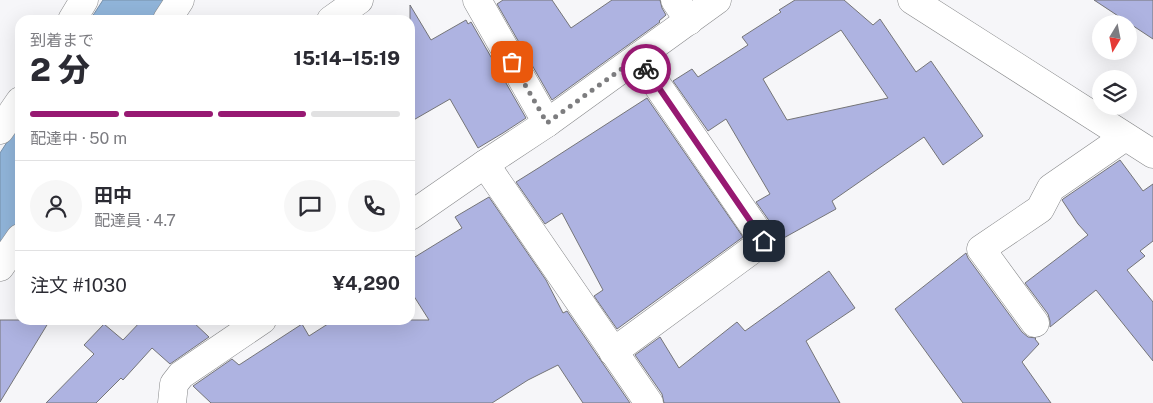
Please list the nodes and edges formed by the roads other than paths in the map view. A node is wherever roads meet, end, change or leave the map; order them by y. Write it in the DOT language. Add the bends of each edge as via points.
graph roads {
  1 [pos="84,0"];
  2 [pos="180,0"];
  3 [pos="358,0"];
  4 [pos="477,0"];
  5 [pos="717,0"];
  6 [pos="912,0"];
  7 [pos="682,10"];
  8 [pos="75,15"];
  9 [pos="170,15"];
  10 [pos="338,15"];
  11 [pos="638,57"];
  12 [pos="15,108"];
  13 [pos="547,123"];
  14 [pos="0,128"];
  15 [pos="1125,137"];
  16 [pos="1153,154"];
  17 [pos="485,164"];
  18 [pos="415,213"];
  19 [pos="15,245"];
  20 [pos="0,267"];
  21 [pos="1035,323"];
  22 [pos="253,325"];
  23 [pos="613,352"];
  24 [pos="172,403"];
  25 [pos="649,403"];
  1 -- 8 [label="street"];
  2 -- 9 [label="street"];
  3 -- 10 [label="street"];
  4 -- 13 [label="street"];
  5 -- 7 [label="street"];
  6 -- 15 [label="street"];
  7 -- 11 [label="street"];
  11 -- 13 [label="street"];
  11 -- 23 [label="street" via="764,241"];
  12 -- 14 [label="street"];
  13 -- 17 [label="street"];
  15 -- 16 [label="street"];
  15 -- 21 [label="street" via="1051,188 1040,208 981,249"];
  17 -- 18 [label="street"];
  17 -- 23 [label="street"];
  19 -- 20 [label="street"];
  22 -- 24 [label="street" via="181,375 174,384"];
  23 -- 25 [label="street"];
}
